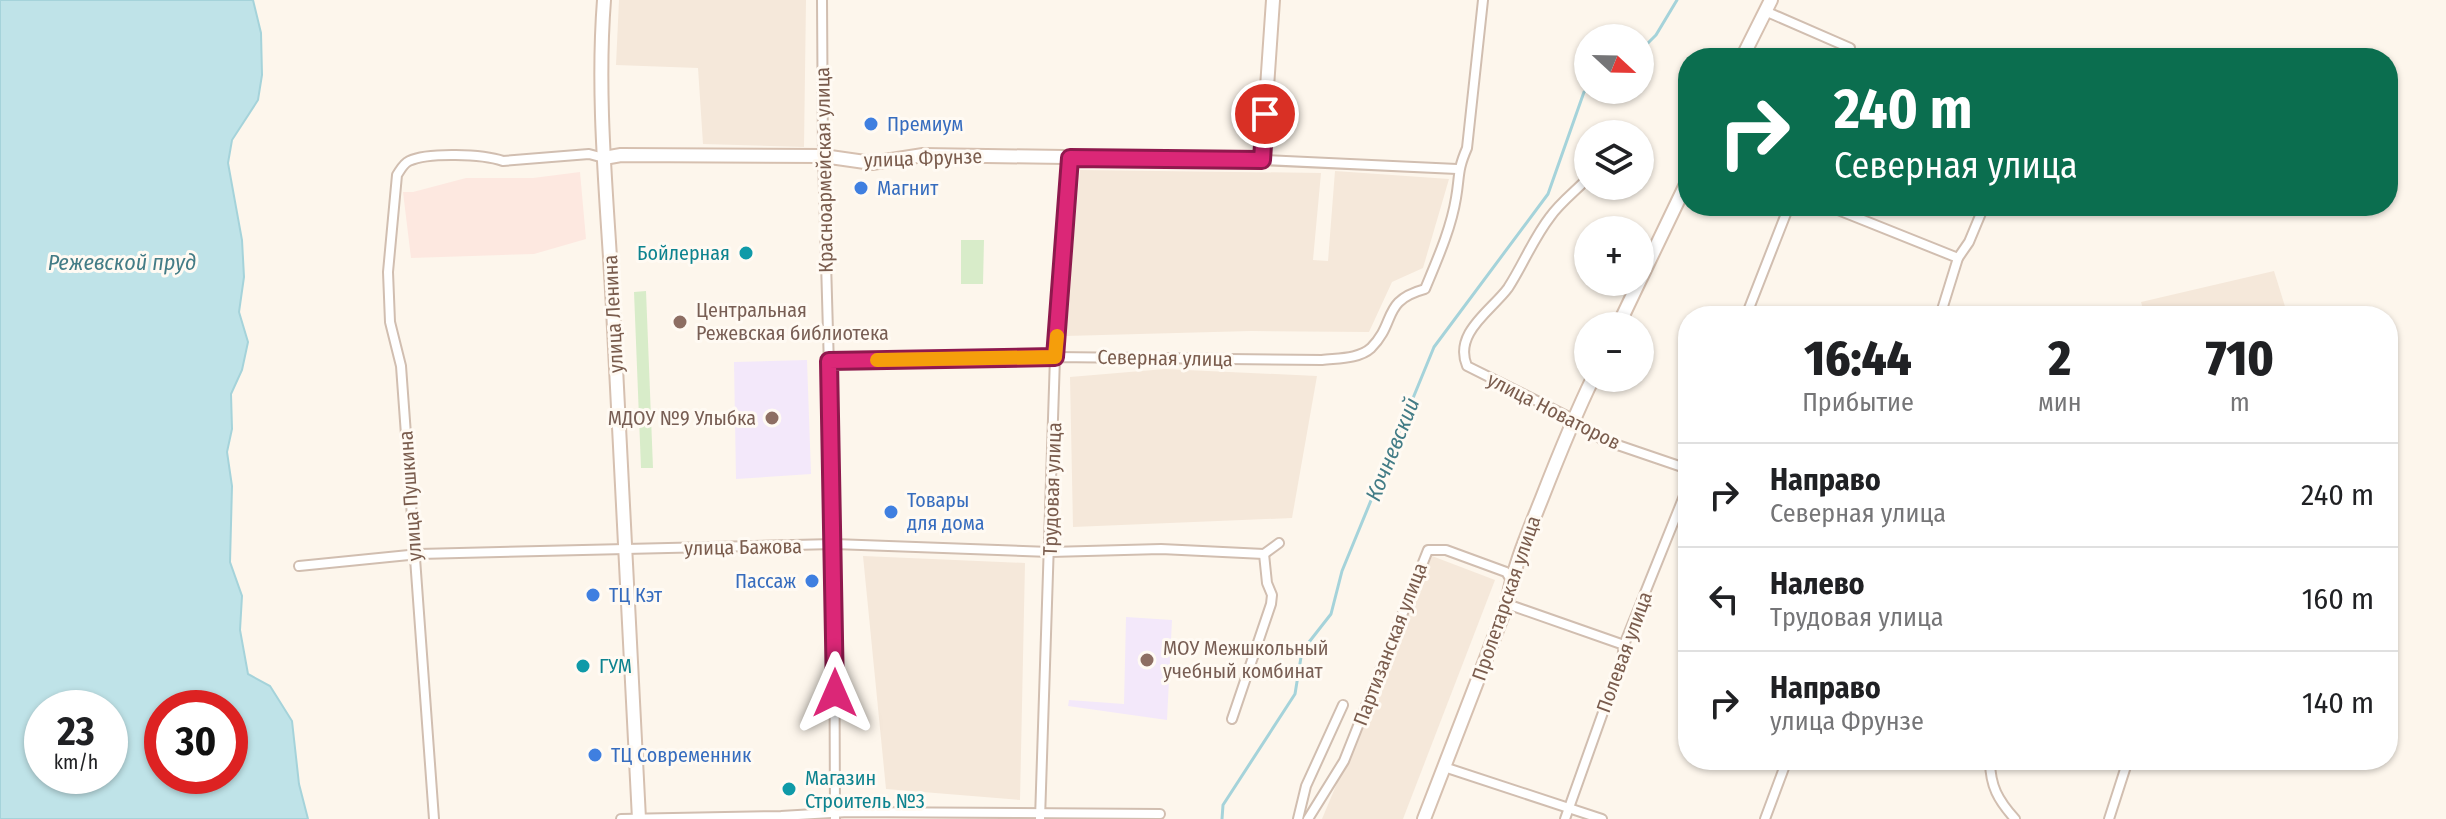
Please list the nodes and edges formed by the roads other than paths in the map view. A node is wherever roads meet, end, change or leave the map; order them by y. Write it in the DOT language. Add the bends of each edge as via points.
graph roads {
  1 [pos="604,0"];
  2 [pos="822,0"];
  3 [pos="1273,0"];
  4 [pos="1483,0"];
  5 [pos="1768,6"];
  6 [pos="1747,48"];
  7 [pos="1840,48"];
  8 [pos="823,156"];
  9 [pos="604,158"];
  10 [pos="1070,158"];
  11 [pos="1262,160"];
  12 [pos="1457,169"];
  13 [pos="397,175"];
  14 [pos="1574,192"];
  15 [pos="1678,201"];
  16 [pos="1785,216"];
  17 [pos="1853,216"];
  18 [pos="1980,216"];
  19 [pos="1654,252"];
  20 [pos="1958,258"];
  21 [pos="1750,306"];
  22 [pos="1943,306"];
  23 [pos="1055,357"];
  24 [pos="829,361"];
  25 [pos="1586,392"];
  26 [pos="1573,419"];
  27 [pos="1678,466"];
  28 [pos="1678,511"];
  29 [pos="1279,543"];
  30 [pos="834,544"];
  31 [pos="627,550"];
  32 [pos="1050,552"];
  33 [pos="1264,554"];
  34 [pos="413,555"];
  35 [pos="299,566"];
  36 [pos="1511,580"];
  37 [pos="1507,604"];
  38 [pos="1624,645"];
  39 [pos="1343,705"];
  40 [pos="1232,719"];
  41 [pos="1444,767"];
  42 [pos="1783,770"];
  43 [pos="1990,770"];
  44 [pos="2125,770"];
  45 [pos="1569,807"];
  46 [pos="1160,814"];
  47 [pos="835,816"];
  48 [pos="1040,817"];
  49 [pos="639,818"];
  50 [pos="434,819"];
  51 [pos="621,819"];
  52 [pos="1298,819"];
  53 [pos="1308,819"];
  54 [pos="1424,819"];
  55 [pos="1565,819"];
  56 [pos="1602,819"];
  57 [pos="1765,819"];
  58 [pos="2015,819"];
  59 [pos="2109,819"];
  1 -- 9 [label="street, улица Ленина"];
  2 -- 8 [label="street, Красноармейская улица"];
  3 -- 11 [label="street"];
  4 -- 12 [label="street" via="1467,148"];
  5 -- 6 [label="street"];
  5 -- 7 [label="street"];
  8 -- 9 [label="street, улица Фрунзе"];
  8 -- 10 [label="street, улица Фрунзе" via="872,163 923,155"];
  8 -- 24 [label="street, Красноармейская улица"];
  9 -- 13 [label="street, улица Фрунзе" via="589,154 503,161 443,156 405,162"];
  9 -- 31 [label="street, улица Ленина"];
  10 -- 11 [label="street, улица Фрунзе"];
  10 -- 23 [label="street, Трудовая улица"];
  11 -- 12 [label="street, улица Фрунзе"];
  12 -- 23 [label="street, Северная улица" via="1456,197 1425,289 1396,303 1371,348 1356,356"];
  13 -- 34 [label="street, улица Пушкина" via="388,272 390,322 401,366"];
  14 -- 26 [label="street, улица Новаторов" via="1551,215 1507,289 1477,319 1463,357 1467,366"];
  15 -- 19 [label="street"];
  16 -- 21 [label="street"];
  17 -- 20 [label="street"];
  18 -- 20 [label="street"];
  20 -- 22 [label="street"];
  23 -- 24 [label="street, Северная улица"];
  23 -- 32 [label="street, Трудовая улица"];
  24 -- 30 [label="street, Красноармейская улица"];
  25 -- 26 [label="street, Пролетарская улица"];
  26 -- 27 [label="street, улица Новаторов" via="1603,440"];
  26 -- 36 [label="street, Пролетарская улица"];
  28 -- 38 [label="street, Полевая улица"];
  29 -- 33 [label="street"];
  30 -- 31 [label="street, улица Бажова"];
  30 -- 32 [label="street, улица Бажова"];
  30 -- 47 [label="street, Красноармейская улица"];
  31 -- 34 [label="street, улица Бажова"];
  31 -- 49 [label="street, улица Ленина"];
  32 -- 33 [label="street, улица Бажова" via="1161,549"];
  32 -- 48 [label="street, Трудовая улица"];
  33 -- 40 [label="street" via="1272,595"];
  34 -- 35 [label="street, улица Бажова"];
  34 -- 50 [label="street, улица Пушкина"];
  36 -- 37 [label="street, Пролетарская улица"];
  36 -- 53 [label="street, Партизанская улица" via="1506,572 1446,550 1428,550 1344,761"];
  37 -- 38 [label="street"];
  37 -- 41 [label="street, Пролетарская улица"];
  38 -- 45 [label="street, Полевая улица"];
  39 -- 52 [label="street, Партизанская улица" via="1306,786"];
  41 -- 45 [label="street"];
  41 -- 54 [label="street, Пролетарская улица"];
  42 -- 57 [label="street"];
  43 -- 58 [label="street" via="1998,800"];
  44 -- 59 [label="street"];
  45 -- 55 [label="street, Полевая улица"];
  45 -- 56 [label="street"];
  46 -- 48 [label="street"];
  47 -- 48 [label="street"];
  47 -- 49 [label="street"];
  49 -- 51 [label="street"];
}
